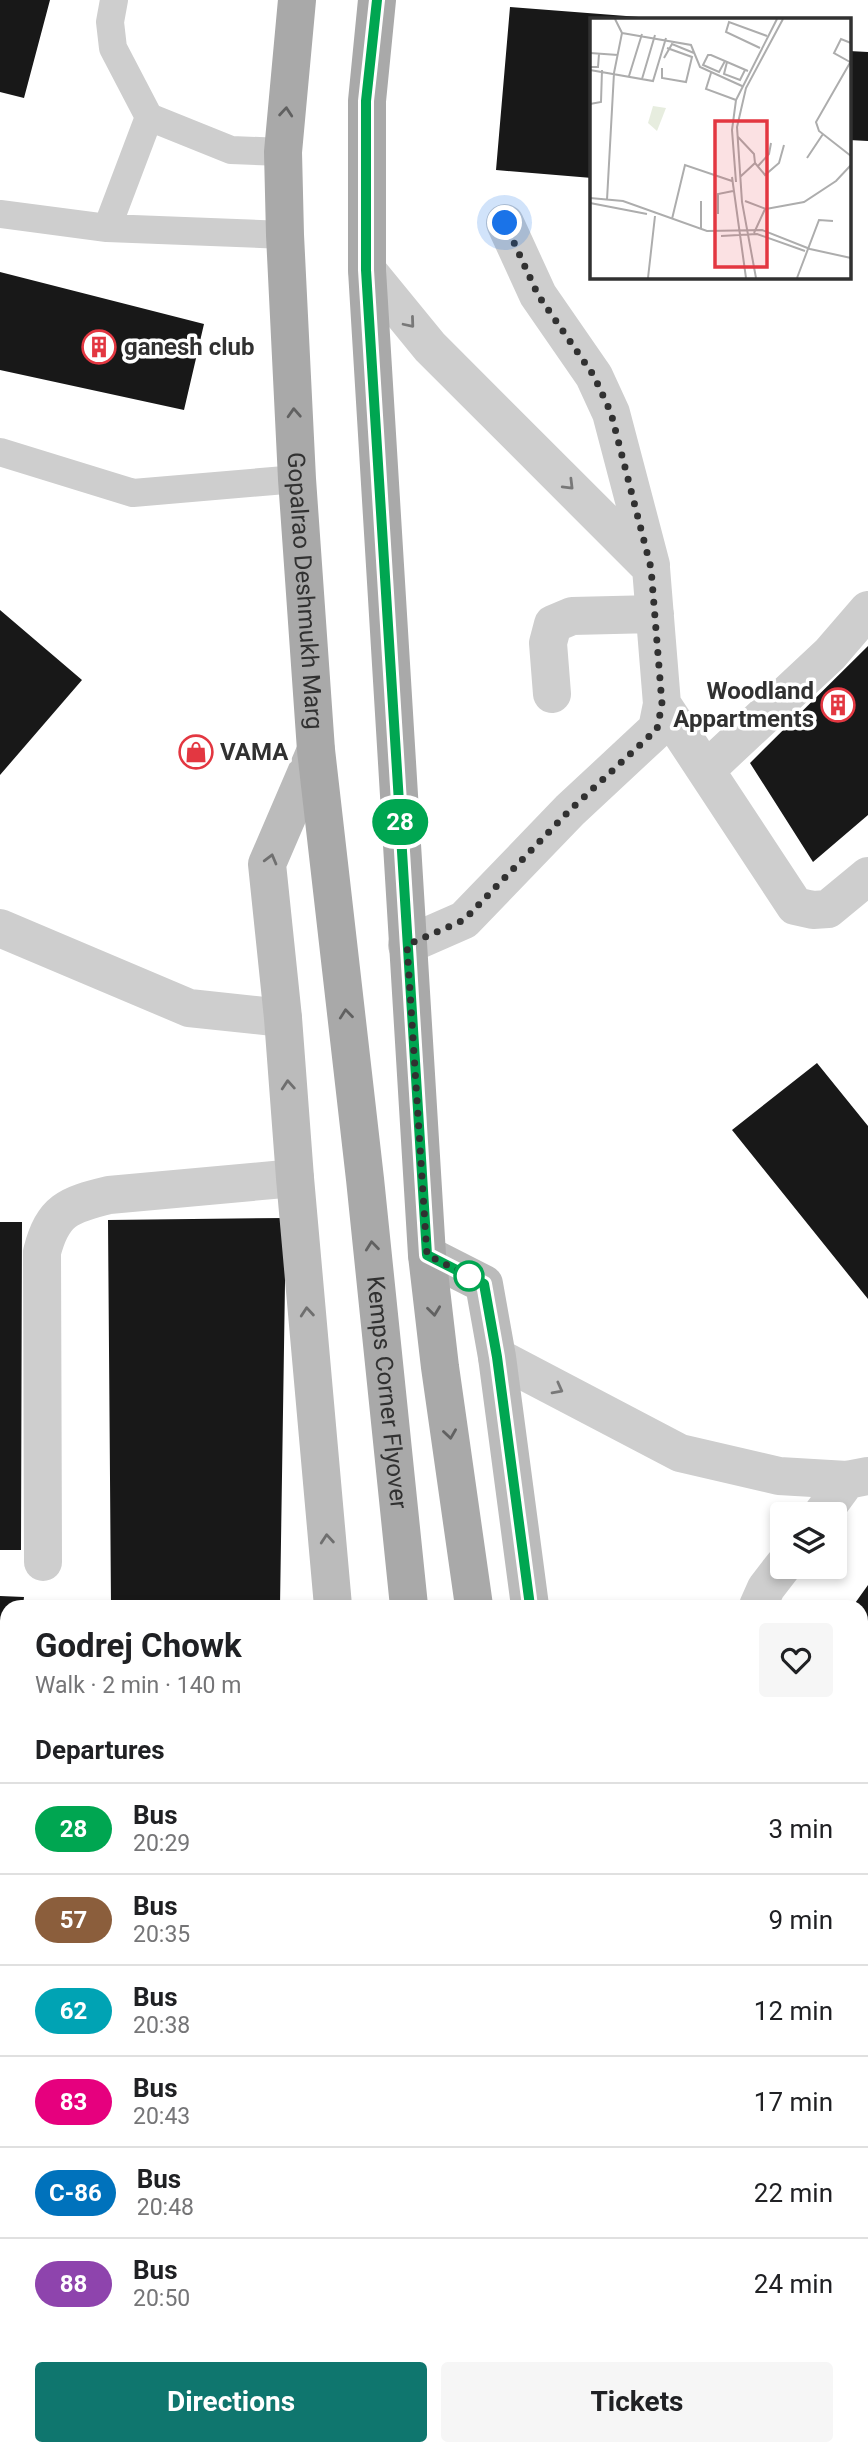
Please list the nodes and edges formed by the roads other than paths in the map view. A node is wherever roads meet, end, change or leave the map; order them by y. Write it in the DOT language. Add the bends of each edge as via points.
graph roads {
  1 [pos="114,0"];
  2 [pos="297,0"];
  3 [pos="377,0"];
  4 [pos="149,117"];
  5 [pos="283,152"];
  6 [pos="0,214"];
  7 [pos="505,223"];
  8 [pos="107,228"];
  9 [pos="285,235"];
  10 [pos="366,270"];
  11 [pos="0,452"];
  12 [pos="298,480"];
  13 [pos="651,568"];
  14 [pos="868,610"];
  15 [pos="655,614"];
  16 [pos="552,694"];
  17 [pos="662,704"];
  18 [pos="316,750"];
  19 [pos="706,770"];
  20 [pos="868,876"];
  21 [pos="0,928"];
  22 [pos="407,945"];
  23 [pos="283,1018"];
  24 [pos="295,1178"];
  25 [pos="365,1179"];
  26 [pos="427,1255"];
  27 [pos="497,1357"];
  28 [pos="857,1478"];
  29 [pos="834,1502"];
  30 [pos="43,1562"];
  31 [pos="773,1579"];
  32 [pos="332,1600"];
  33 [pos="408,1600"];
  34 [pos="473,1600"];
  35 [pos="529,1600"];
  36 [pos="761,1600"];
  1 -- 4 [label="lane" via="110,22 113,48"];
  5 -- 2 [label="main road, Gopalrao Deshmukh Marg, one-way"];
  3 -- 10 [label="main road" via="366,101"];
  4 -- 5 [label="lane" via="231,150"];
  4 -- 8 [label="lane"];
  5 -- 9 [label="main road, Gopalrao Deshmukh Marg"];
  6 -- 8 [label="lane"];
  7 -- 13 [label="street" via="538,295 594,376 611,413"];
  8 -- 9 [label="lane"];
  12 -- 9 [label="main road, Gopalrao Deshmukh Marg, one-way"];
  10 -- 13 [label="street, one-way" via="430,347"];
  10 -- 22 [label="main road"];
  11 -- 12 [label="lane" via="133,493"];
  12 -- 18 [label="main road, Gopalrao Deshmukh Marg"];
  13 -- 15 [label="street"];
  14 -- 19 [label="street" via="830,654"];
  15 -- 16 [label="street" via="572,616 553,624 548,643"];
  15 -- 17 [label="street"];
  17 -- 19 [label="street"];
  17 -- 22 [label="street" via="657,729 570,810 464,920"];
  23 -- 18 [label="main road, one-way" via="267,864"];
  25 -- 18 [label="main road, Gopalrao Deshmukh Marg, one-way"];
  19 -- 20 [label="street" via="795,906 828,909"];
  21 -- 23 [label="street" via="189,1008"];
  22 -- 26 [label="main road"];
  24 -- 23 [label="main road, one-way"];
  24 -- 30 [label="street" via="108,1195 60,1214 48,1231 42,1252"];
  32 -- 24 [label="main road, one-way"];
  33 -- 25 [label="main road, Kemps Corner Flyover, one-way"];
  26 -- 27 [label="main road" via="484,1284"];
  26 -- 34 [label="main road, one-way"];
  27 -- 28 [label="street, one-way" via="680,1453 779,1476"];
  27 -- 35 [label="main road"];
  28 -- 29 [label="street"];
  31 -- 36 [label="street"];
}
